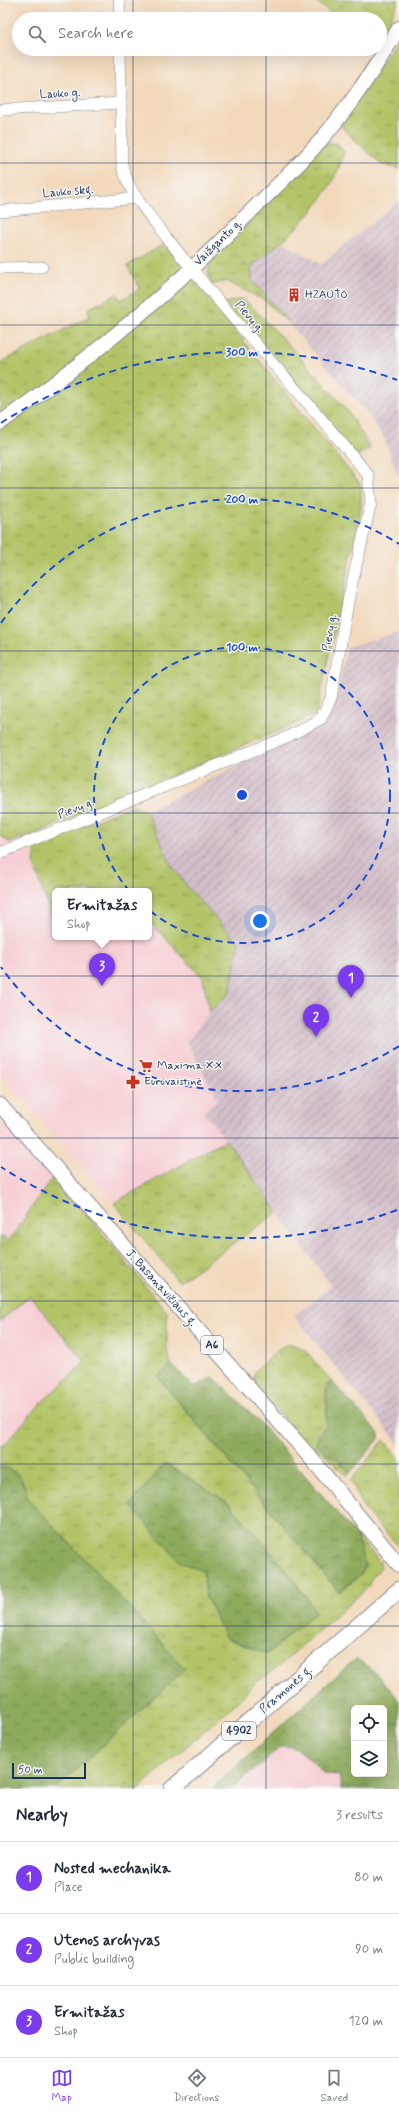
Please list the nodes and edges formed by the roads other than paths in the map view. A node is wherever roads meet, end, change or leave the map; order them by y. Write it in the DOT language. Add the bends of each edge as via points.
graph roads {
  1 [pos="119,0"];
  2 [pos="120,12"];
  3 [pos="399,28"];
  4 [pos="387,47"];
  5 [pos="120,56"];
  6 [pos="382,56"];
  7 [pos="121,103"];
  8 [pos="0,110"];
  9 [pos="137,198"];
  10 [pos="0,211"];
  11 [pos="42,267"];
  12 [pos="0,268"];
  13 [pos="191,269"];
  14 [pos="0,423"];
  15 [pos="0,853"];
  16 [pos="0,1105"];
  17 [pos="399,1565"];
  18 [pos="399,1590"];
  19 [pos="172,1789"];
  1 -- 2 [label="street"];
  3 -- 4 [label="main road, Vaižganto g."];
  5 -- 7 [label="street, Pievų g."];
  6 -- 13 [label="main road, Vaižganto g." via="360,91 311,151"];
  7 -- 8 [label="street, Lauko g."];
  7 -- 9 [label="street, Pievų g." via="122,165 124,176"];
  9 -- 10 [label="street, Lauko skg."];
  9 -- 13 [label="street, Pievų g."];
  11 -- 12 [label="street"];
  13 -- 14 [label="main road, Vaižganto g." via="125,329 57,383"];
  13 -- 15 [label="street, Pievų g." via="368,475 371,503 349,596 331,698 321,719 287,737"];
  16 -- 17 [label="main road, J. Basanavičiaus g. / A6" via="310,1457"];
  18 -- 19 [label="highway, Pramonės g. / 4902"];
}
